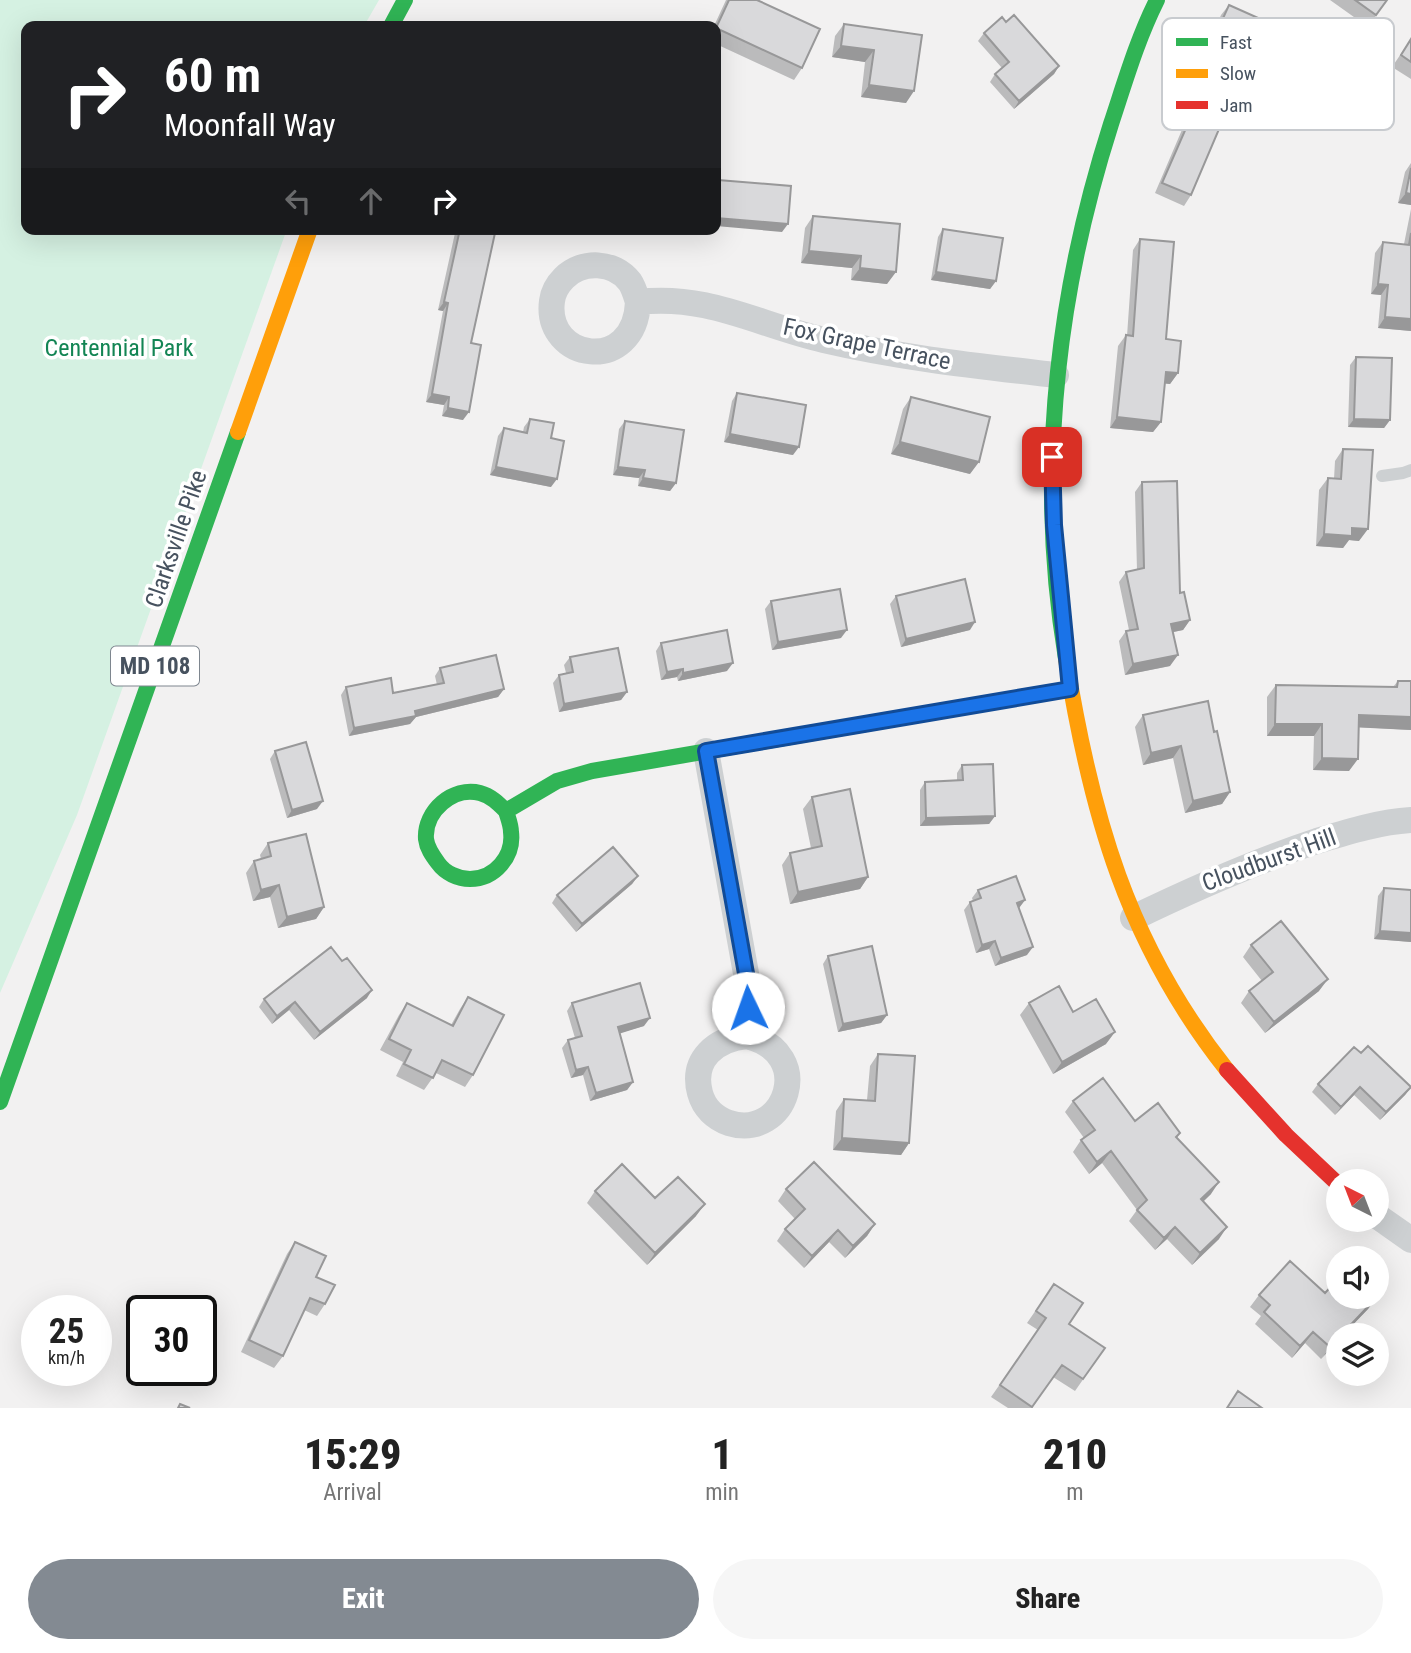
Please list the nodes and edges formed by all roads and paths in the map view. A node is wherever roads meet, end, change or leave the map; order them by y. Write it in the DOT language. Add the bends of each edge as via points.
graph roads {
  1 [pos="405,0"];
  2 [pos="1149,2"];
  3 [pos="394,21"];
  4 [pos="308,235"];
  5 [pos="638,302"];
  6 [pos="1056,375"];
  7 [pos="1411,470"];
  8 [pos="1382,476"];
  9 [pos="1070,689"];
  10 [pos="706,751"];
  11 [pos="506,811"];
  12 [pos="1411,820"];
  13 [pos="1133,918"];
  14 [pos="747,1036"];
  15 [pos="0,1102"];
  16 [pos="1326,1174"];
  17 [pos="1390,1225"];
  18 [pos="1411,1240"];
  1 -- 3 [label="street"];
  2 -- 6 [label="street" via="1098,163 1070,286"];
  4 -- 15 [label="street, Clarksville Pike / MD 108"];
  5 -- 6 [label="street, Fox Grape Terrace" via="702,303 821,340 899,356"];
  6 -- 9 [label="street" via="1054,525"];
  7 -- 8 [label="lane"];
  9 -- 10 [label="street"];
  9 -- 13 [label="street" via="1088,774"];
  10 -- 11 [label="street" via="556,781"];
  10 -- 14 [label="street" via="747,979"];
  11 -- 11 [label="street" via="490,797 474,792 442,801 426,828 426,844 434,861 446,872 472,879 501,866 511,848 512,825"];
  12 -- 13 [label="street, Cloudburst Hill" via="1350,831 1286,851 1206,882"];
  13 -- 16 [label="street" via="1206,1045 1254,1104"];
  17 -- 18 [label="street"];
}
